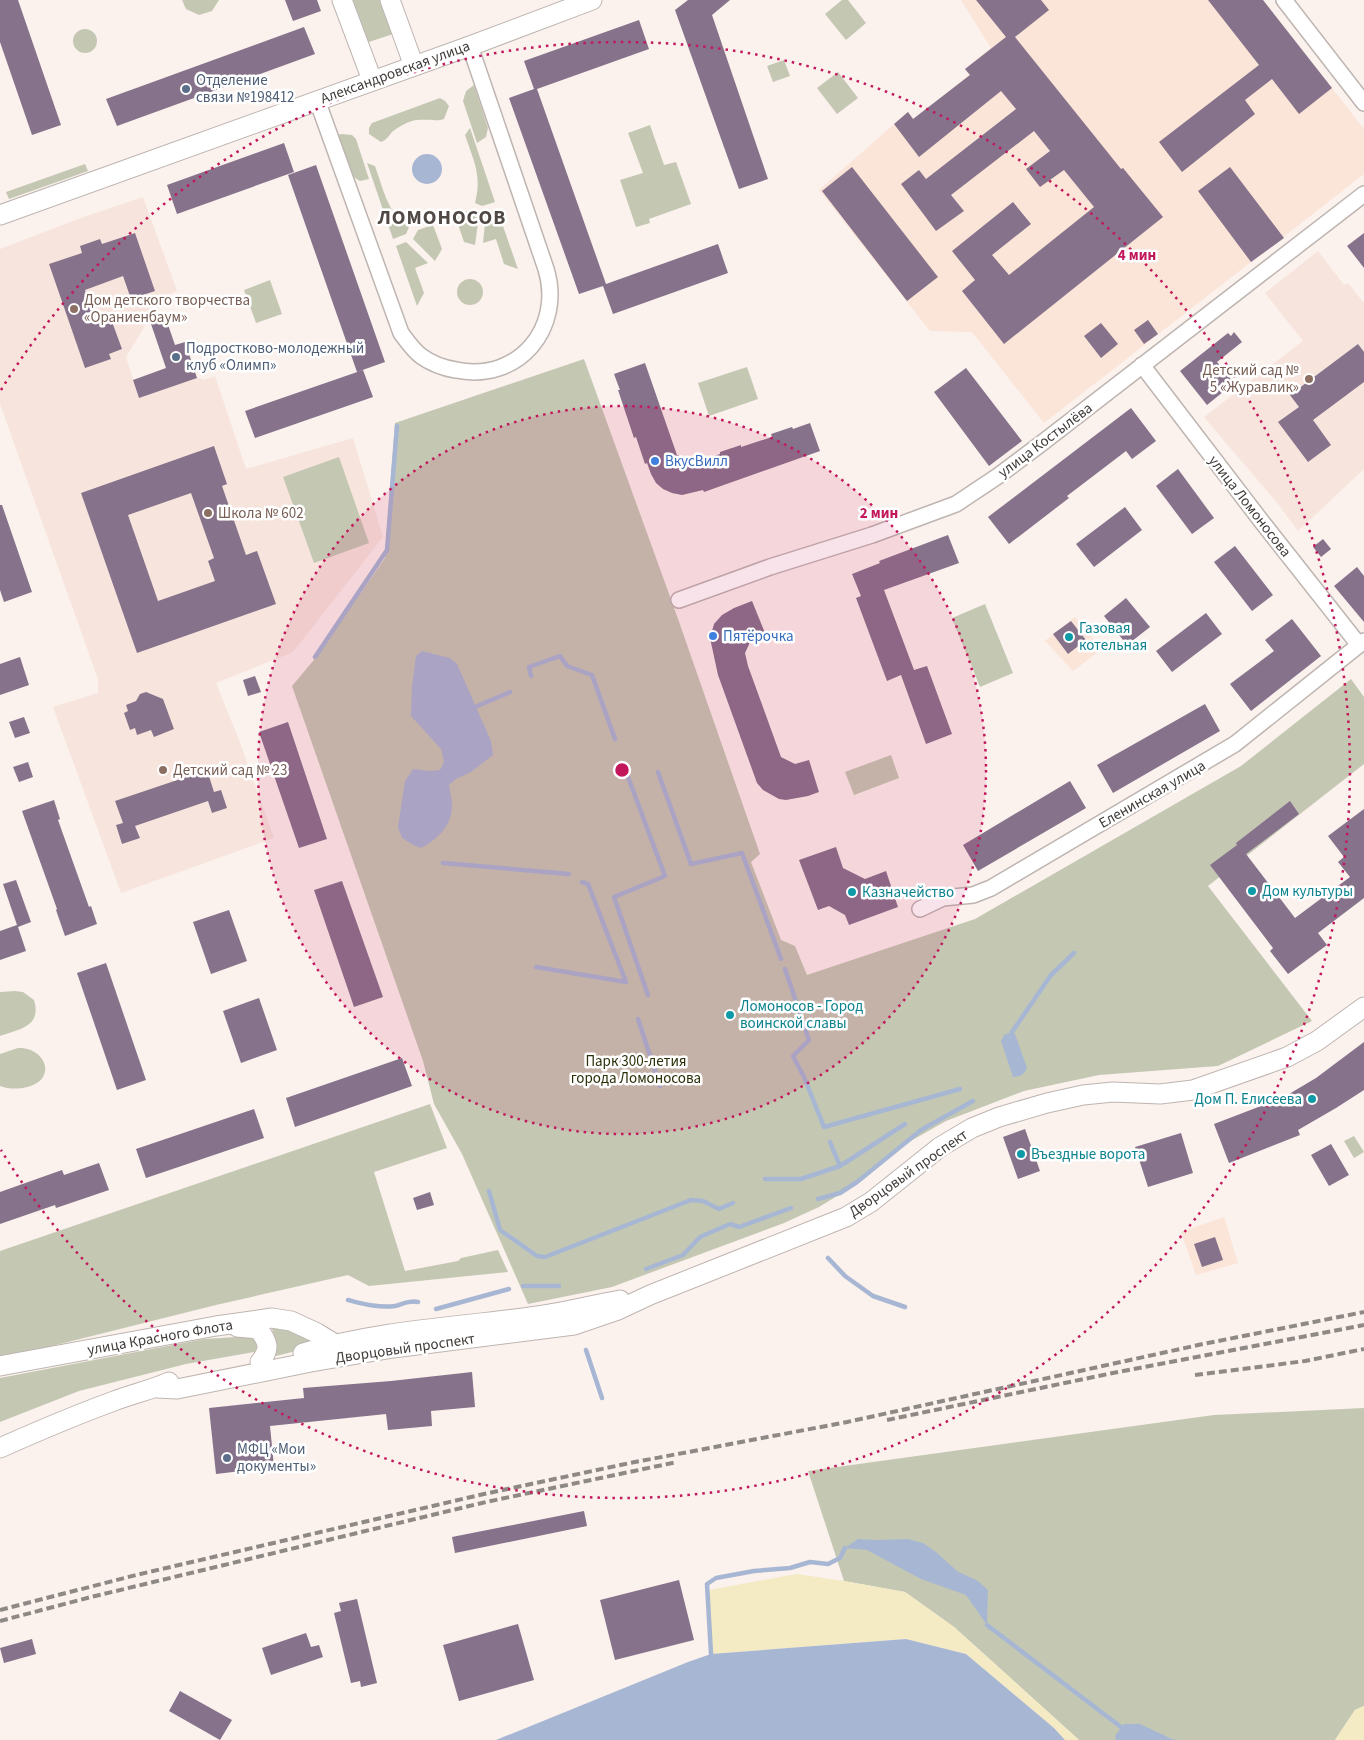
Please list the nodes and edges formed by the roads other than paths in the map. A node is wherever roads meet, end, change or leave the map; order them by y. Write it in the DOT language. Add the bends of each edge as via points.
graph roads {
  1 [pos="342,0"];
  2 [pos="390,0"];
  3 [pos="592,0"];
  4 [pos="1284,0"];
  5 [pos="470,46"];
  6 [pos="414,66"];
  7 [pos="372,80"];
  8 [pos="317,100"];
  9 [pos="1364,103"];
  10 [pos="1364,194"];
  11 [pos="0,215"];
  12 [pos="1142,365"];
  13 [pos="678,600"];
  14 [pos="1362,643"];
  15 [pos="920,909"];
  16 [pos="1364,1007"];
  17 [pos="216,1326"];
  18 [pos="326,1341"];
  19 [pos="354,1348"];
  20 [pos="260,1362"];
  21 [pos="311,1362"];
  22 [pos="0,1366"];
  23 [pos="157,1388"];
  24 [pos="0,1448"];
  1 -- 7 [label="main road"];
  2 -- 6 [label="main road"];
  3 -- 5 [label="main road, Александровская улица"];
  4 -- 9 [label="street"];
  5 -- 6 [label="main road, Александровская улица"];
  5 -- 8 [label="street" via="546,269 551,293 549,313 539,336 526,352 497,368 463,372 444,368 420,355 401,333"];
  6 -- 7 [label="main road, Александровская улица"];
  7 -- 8 [label="main road, Александровская улица"];
  8 -- 11 [label="main road, Александровская улица"];
  10 -- 12 [label="street, улица Костылёва"];
  12 -- 13 [label="street, улица Костылёва" via="998,476 956,504"];
  12 -- 14 [label="street, улица Ломоносова" via="1262,522"];
  14 -- 15 [label="street, Еленинская улица" via="1251,732 1208,760 991,888 973,895 943,898"];
  16 -- 19 [label="main road, Дворцовый проспект" via="1309,1046 1193,1090 1083,1095 999,1117 940,1147 846,1217 650,1295 539,1316 396,1332"];
  17 -- 18 [label="main road, улица Красного Флота" via="277,1318 291,1321"];
  17 -- 20 [label="main road" via="258,1329 267,1344"];
  17 -- 22 [label="main road, улица Красного Флота"];
  18 -- 19 [label="main road, улица Красного Флота"];
  18 -- 20 [label="main road, Дворцовый проспект" via="297,1355"];
  18 -- 21 [label="main road" via="321,1356"];
  19 -- 21 [label="main road, Дворцовый проспект"];
  20 -- 23 [label="main road, Дворцовый проспект" via="180,1377"];
  21 -- 23 [label="main road, Дворцовый проспект" via="177,1389"];
  23 -- 24 [label="main road, Дворцовый проспект" via="84,1412"];
}
